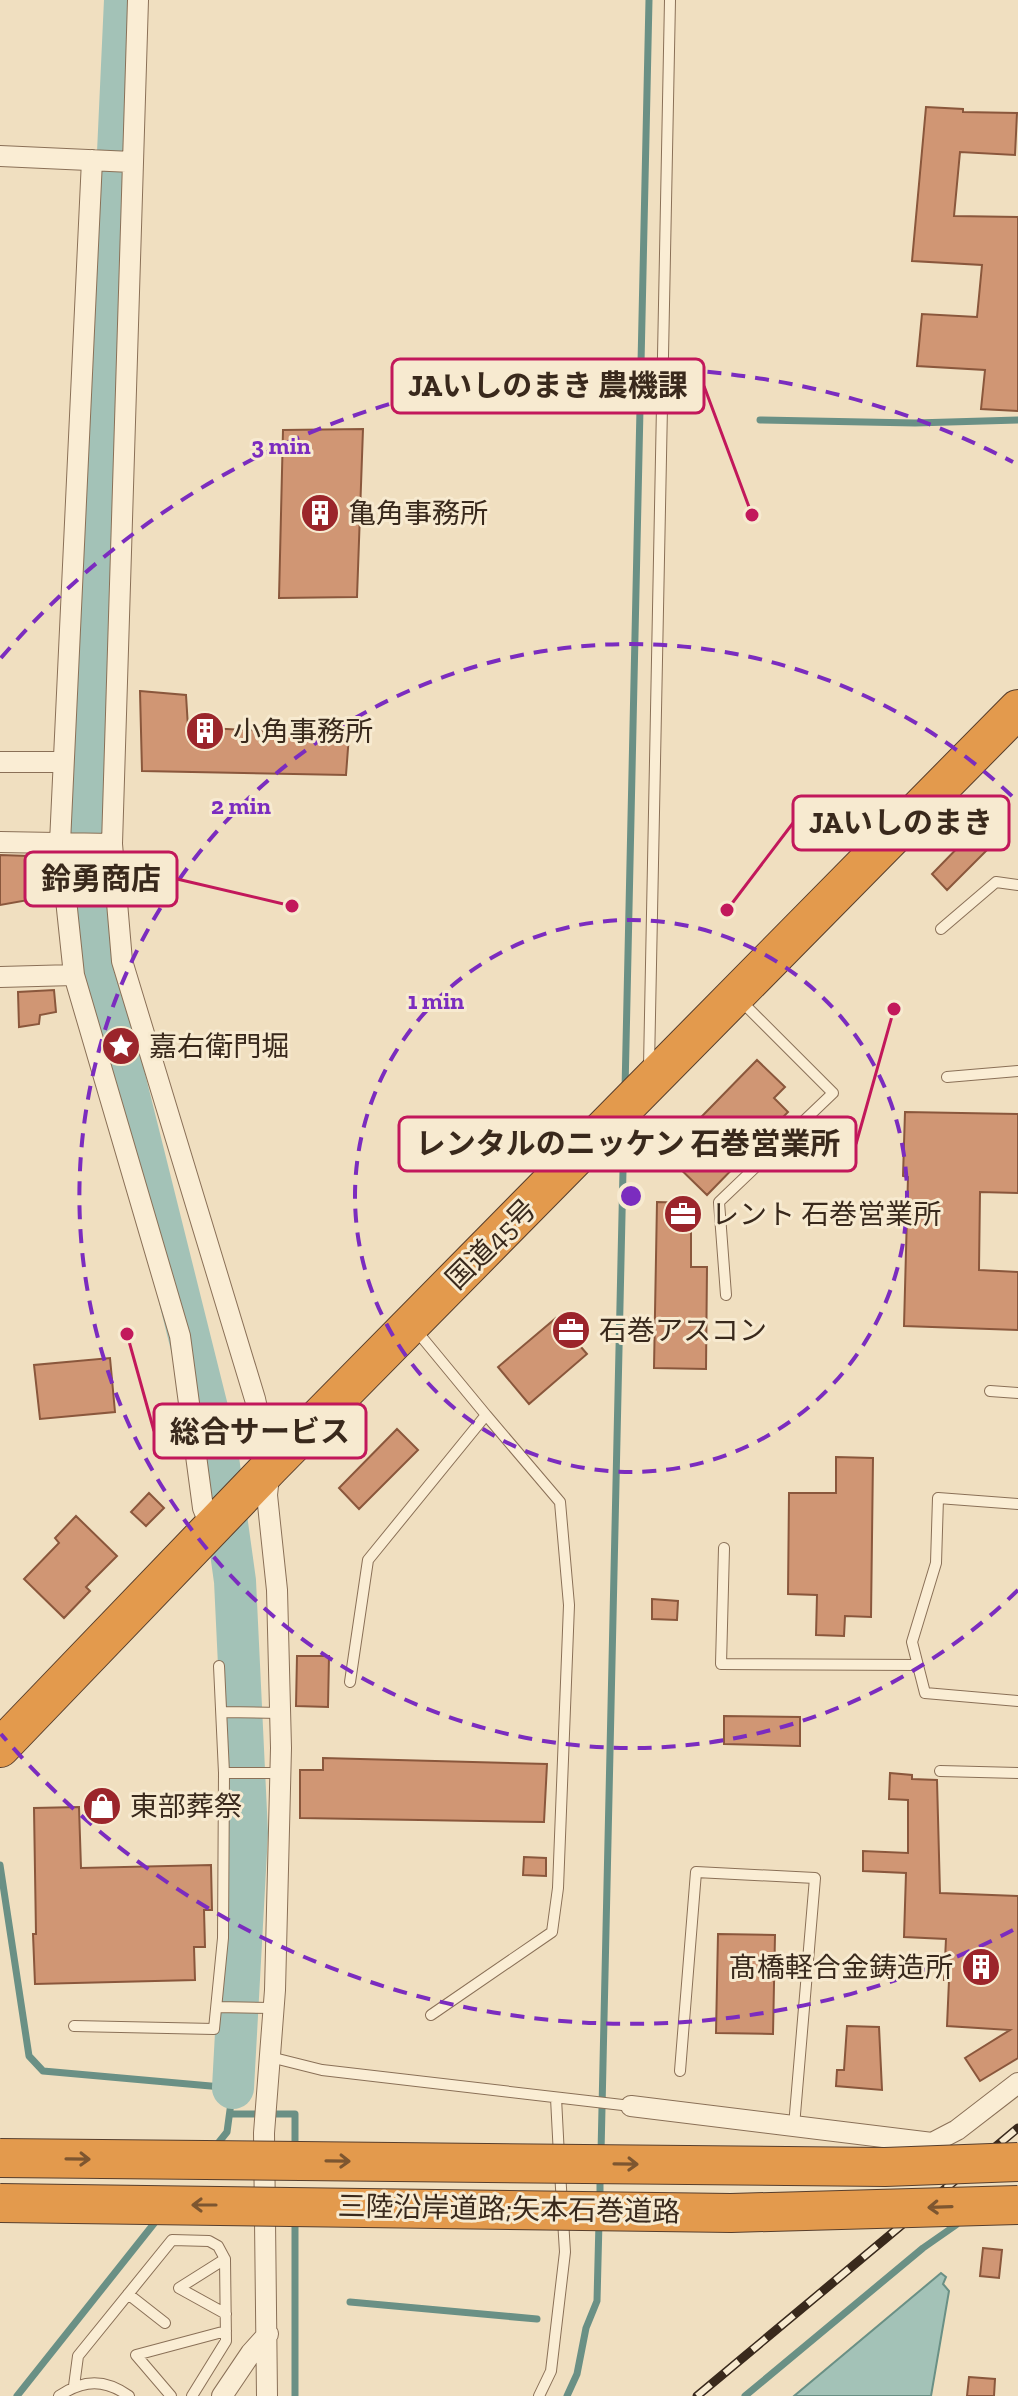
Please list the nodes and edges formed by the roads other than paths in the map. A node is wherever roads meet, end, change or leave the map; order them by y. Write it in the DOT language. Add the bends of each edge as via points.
graph roads {
  1 [pos="138,0"];
  2 [pos="670,0"];
  3 [pos="0,156"];
  4 [pos="96,160"];
  5 [pos="132,162"];
  6 [pos="1018,709"];
  7 [pos="0,762"];
  8 [pos="62,762"];
  9 [pos="0,842"];
  10 [pos="60,843"];
  11 [pos="112,844"];
  12 [pos="1018,885"];
  13 [pos="941,929"];
  14 [pos="74,975"];
  15 [pos="0,977"];
  16 [pos="735,996"];
  17 [pos="1018,1071"];
  18 [pos="947,1077"];
  19 [pos="644,1088"];
  20 [pos="726,1295"];
  21 [pos="410,1325"];
  22 [pos="990,1391"];
  23 [pos="1018,1393"];
  24 [pos="486,1415"];
  25 [pos="270,1468"];
  26 [pos="1018,1504"];
  27 [pos="211,1528"];
  28 [pos="724,1548"];
  29 [pos="918,1665"];
  30 [pos="219,1666"];
  31 [pos="350,1682"];
  32 [pos="1018,1701"];
  33 [pos="222,1712"];
  34 [pos="279,1713"];
  35 [pos="4,1744"];
  36 [pos="940,1771"];
  37 [pos="224,1773"];
  38 [pos="279,1773"];
  39 [pos="1018,1773"];
  40 [pos="218,2007"];
  41 [pos="272,2008"];
  42 [pos="431,2015"];
  43 [pos="74,2026"];
  44 [pos="270,2057"];
  45 [pos="680,2071"];
  46 [pos="1018,2083"];
  47 [pos="556,2098"];
  48 [pos="631,2106"];
  49 [pos="794,2126"];
  50 [pos="0,2158"];
  51 [pos="1018,2162"];
  52 [pos="0,2203"];
  53 [pos="1018,2205"];
  54 [pos="225,2259"];
  55 [pos="128,2294"];
  56 [pos="226,2314"];
  57 [pos="165,2323"];
  58 [pos="226,2331"];
  59 [pos="268,2334"];
  60 [pos="74,2386"];
  61 [pos="59,2396"];
  62 [pos="129,2396"];
  63 [pos="171,2396"];
  64 [pos="192,2396"];
  65 [pos="222,2396"];
  66 [pos="267,2396"];
  67 [pos="539,2396"];
  1 -- 5 [label="street"];
  2 -- 19 [label="lane"];
  3 -- 4 [label="street"];
  4 -- 5 [label="street"];
  4 -- 8 [label="street"];
  5 -- 11 [label="street"];
  6 -- 16 [label="highway, 国道45号"];
  7 -- 8 [label="street"];
  8 -- 10 [label="street"];
  9 -- 10 [label="street"];
  10 -- 11 [label="street"];
  10 -- 14 [label="street"];
  11 -- 25 [label="street" via="122,961 255,1399"];
  12 -- 13 [label="lane" via="996,882"];
  14 -- 15 [label="street"];
  14 -- 27 [label="street" via="180,1336 203,1508"];
  16 -- 19 [label="highway, 国道45号"];
  16 -- 20 [label="lane" via="833,1093 719,1202"];
  17 -- 18 [label="lane"];
  19 -- 21 [label="highway, 国道45号"];
  21 -- 24 [label="lane"];
  21 -- 25 [label="highway, 国道45号"];
  22 -- 23 [label="lane"];
  24 -- 31 [label="lane" via="368,1560"];
  24 -- 42 [label="lane" via="560,1502 569,1605 558,1888 552,1932"];
  25 -- 27 [label="highway, 国道45号"];
  25 -- 34 [label="street"];
  26 -- 29 [label="lane" via="938,1498 936,1563 912,1642"];
  27 -- 35 [label="highway, 国道45号"];
  28 -- 29 [label="lane" via="721,1664"];
  29 -- 32 [label="lane" via="925,1693"];
  30 -- 33 [label="lane"];
  33 -- 34 [label="lane"];
  33 -- 37 [label="lane"];
  34 -- 38 [label="street"];
  36 -- 39 [label="lane"];
  37 -- 38 [label="lane"];
  37 -- 40 [label="lane"];
  38 -- 41 [label="street"];
  40 -- 41 [label="lane"];
  40 -- 43 [label="lane" via="214,2029"];
  41 -- 44 [label="street"];
  44 -- 47 [label="lane" via="322,2070"];
  44 -- 59 [label="street" via="264,2130"];
  45 -- 49 [label="lane" via="696,1872 815,1878"];
  46 -- 49 [label="street" via="932,2143"];
  47 -- 48 [label="lane"];
  47 -- 67 [label="lane" via="565,2252 551,2371"];
  48 -- 49 [label="street"];
  50 -- 51 [label="highway, 三陸沿岸道路;矢本石巻道路, one-way, bridge" via="885,2167"];
  53 -- 52 [label="highway, 三陸沿岸道路;矢本石巻道路, one-way, bridge" via="731,2213"];
  54 -- 55 [label="lane" via="209,2241 172,2240"];
  54 -- 56 [label="lane"];
  54 -- 56 [label="lane" via="179,2288"];
  55 -- 57 [label="lane"];
  55 -- 60 [label="lane" via="78,2356"];
  56 -- 58 [label="lane"];
  58 -- 63 [label="lane" via="136,2355"];
  58 -- 64 [label="lane" via="226,2341"];
  59 -- 65 [label="street"];
  59 -- 66 [label="street"];
  60 -- 61 [label="lane"];
  60 -- 62 [label="lane" via="113,2385"];
}
